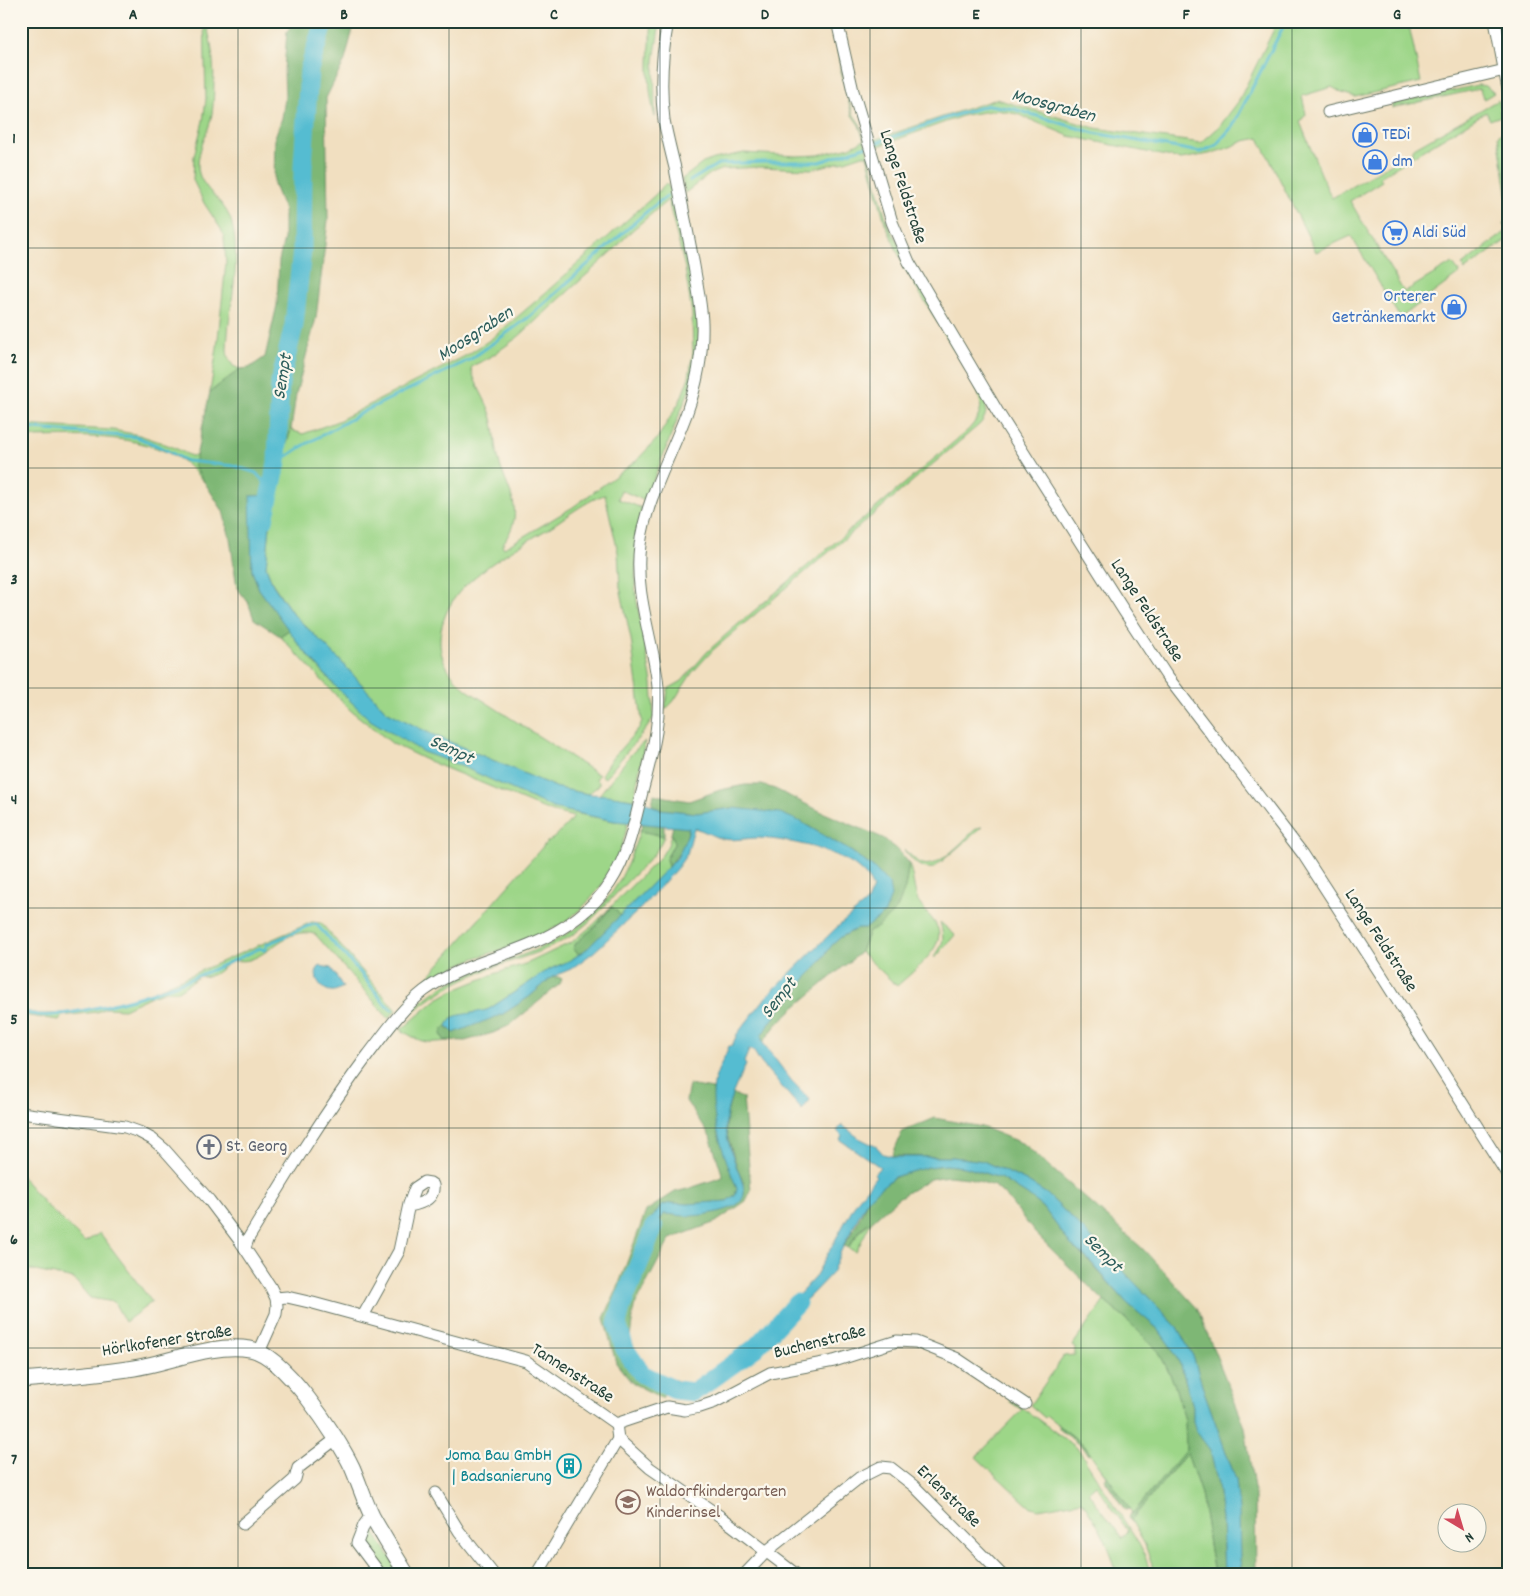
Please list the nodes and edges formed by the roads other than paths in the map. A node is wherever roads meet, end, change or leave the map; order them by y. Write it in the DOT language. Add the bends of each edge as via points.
graph roads {
  1 [pos="668,21"];
  2 [pos="837,21"];
  3 [pos="1495,21"];
  4 [pos="1504,70"];
  5 [pos="1509,95"];
  6 [pos="1328,112"];
  7 [pos="21,1112"];
  8 [pos="1509,1177"];
  9 [pos="409,1206"];
  10 [pos="245,1248"];
  11 [pos="276,1298"];
  12 [pos="363,1316"];
  13 [pos="259,1352"];
  14 [pos="21,1380"];
  15 [pos="1025,1404"];
  16 [pos="616,1424"];
  17 [pos="336,1439"];
  18 [pos="618,1439"];
  19 [pos="436,1493"];
  20 [pos="372,1514"];
  21 [pos="243,1524"];
  22 [pos="767,1551"];
  23 [pos="381,1575"];
  24 [pos="406,1575"];
  25 [pos="494,1575"];
  26 [pos="537,1575"];
  27 [pos="744,1575"];
  28 [pos="797,1575"];
  29 [pos="1002,1575"];
  1 -- 10 [label="street" via="663,66 664,121 694,263 702,340 688,410 652,497 640,544 639,584 658,682 659,709 655,741 633,828 611,882 580,916 534,943 447,977 409,1003 320,1122"];
  2 -- 8 [label="street, Lange Feldstraße" via="867,138 904,252 999,414 1166,675 1303,854"];
  3 -- 4 [label="street"];
  4 -- 5 [label="street"];
  4 -- 6 [label="street"];
  7 -- 10 [label="street" via="124,1127 152,1139 209,1200"];
  9 -- 12 [label="street" via="399,1251"];
  10 -- 11 [label="street"];
  11 -- 12 [label="street, Tannenstraße" via="288,1297"];
  11 -- 13 [label="street" via="276,1314"];
  12 -- 16 [label="street, Tannenstraße" via="526,1361"];
  13 -- 14 [label="street, Hörlkofener Straße" via="212,1350 135,1368"];
  13 -- 17 [label="street" via="272,1360 294,1383"];
  15 -- 16 [label="street, Buchenstraße" via="956,1358 916,1342 896,1341 834,1361 770,1373 715,1402 686,1410 667,1407"];
  16 -- 18 [label="street, Tannenstraße"];
  17 -- 20 [label="street"];
  17 -- 21 [label="street" via="310,1457 298,1468 295,1479"];
  18 -- 22 [label="street" via="650,1468"];
  18 -- 26 [label="street"];
  19 -- 25 [label="street" via="459,1531"];
  20 -- 23 [label="street" via="357,1543"];
  20 -- 24 [label="street"];
  22 -- 27 [label="street, Erlenstraße"];
  22 -- 28 [label="street"];
  22 -- 29 [label="street, Erlenstraße" via="859,1478 881,1467 891,1468 914,1486"];
}
